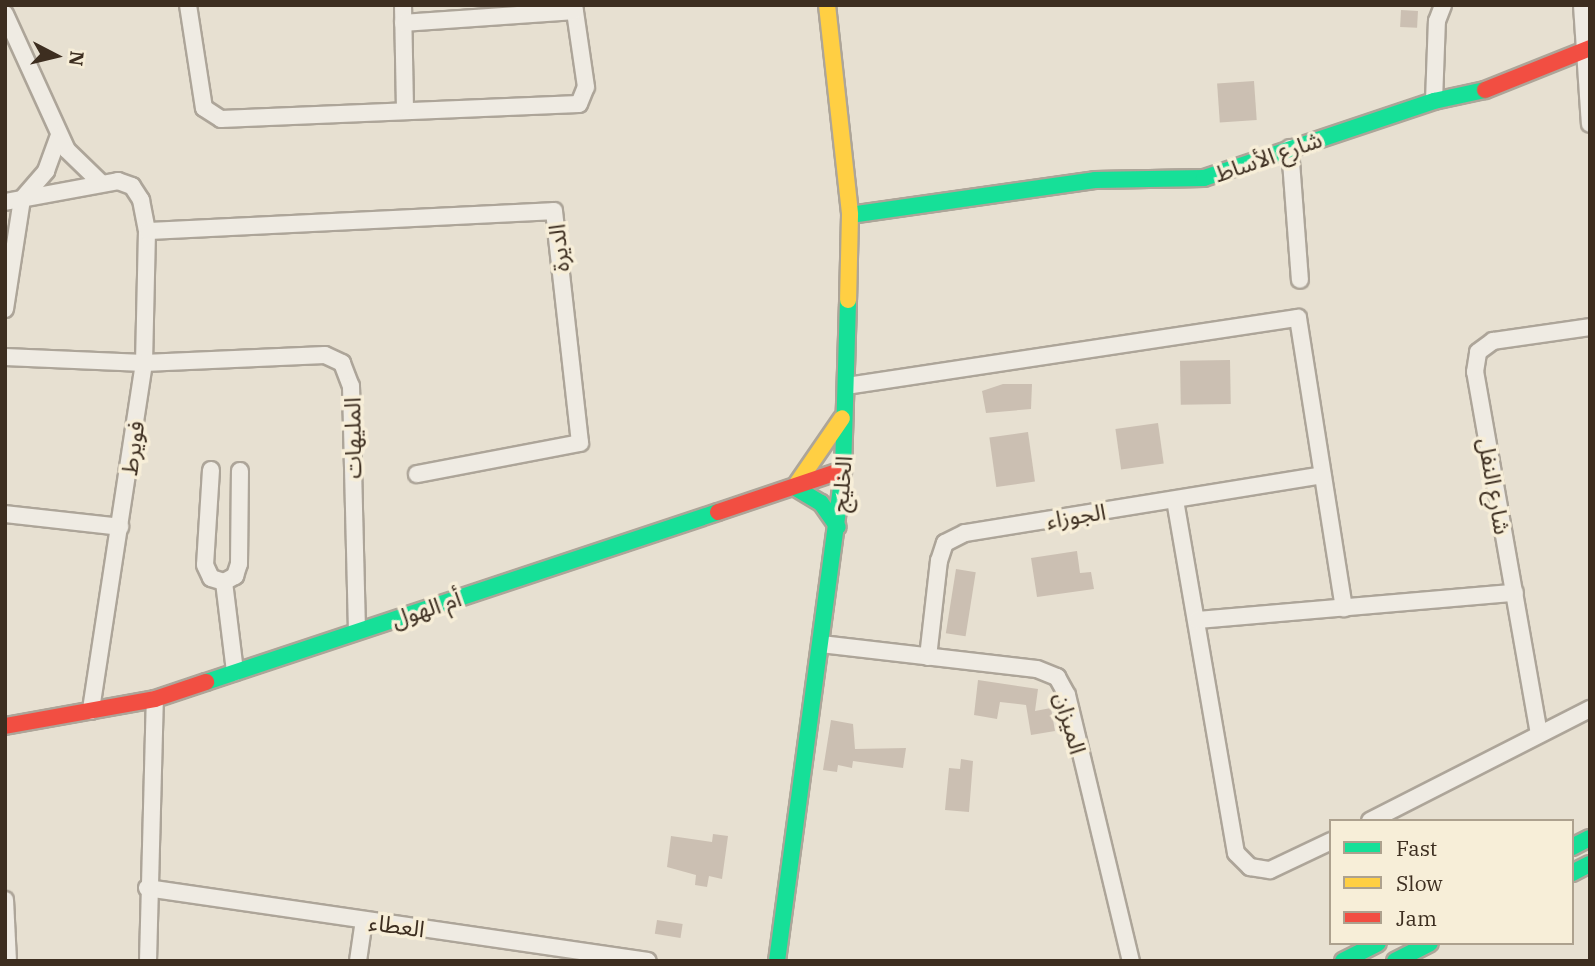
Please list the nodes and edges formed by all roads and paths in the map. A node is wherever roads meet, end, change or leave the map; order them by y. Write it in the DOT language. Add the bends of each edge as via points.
graph roads {
  1 [pos="188,5"];
  2 [pos="403,5"];
  3 [pos="827,5"];
  4 [pos="1443,5"];
  5 [pos="1582,5"];
  6 [pos="575,8"];
  7 [pos="5,14"];
  8 [pos="403,23"];
  9 [pos="1588,48"];
  10 [pos="1434,101"];
  11 [pos="405,108"];
  12 [pos="1590,124"];
  13 [pos="59,136"];
  14 [pos="1290,148"];
  15 [pos="101,183"];
  16 [pos="22,199"];
  17 [pos="5,202"];
  18 [pos="850,215"];
  19 [pos="146,231"];
  20 [pos="1300,280"];
  21 [pos="5,309"];
  22 [pos="1590,327"];
  23 [pos="5,357"];
  24 [pos="144,363"];
  25 [pos="847,386"];
  26 [pos="845,412"];
  27 [pos="211,470"];
  28 [pos="843,470"];
  29 [pos="240,471"];
  30 [pos="417,474"];
  31 [pos="1322,475"];
  32 [pos="794,487"];
  33 [pos="1175,500"];
  34 [pos="5,514"];
  35 [pos="120,527"];
  36 [pos="838,527"];
  37 [pos="224,582"];
  38 [pos="1515,593"];
  39 [pos="1344,608"];
  40 [pos="1197,620"];
  41 [pos="357,631"];
  42 [pos="821,643"];
  43 [pos="928,657"];
  44 [pos="235,672"];
  45 [pos="155,699"];
  46 [pos="1590,709"];
  47 [pos="91,711"];
  48 [pos="5,726"];
  49 [pos="1539,734"];
  50 [pos="1374,819"];
  51 [pos="1590,838"];
  52 [pos="1329,842"];
  53 [pos="1574,845"];
  54 [pos="1590,864"];
  55 [pos="1574,872"];
  56 [pos="147,888"];
  57 [pos="5,900"];
  58 [pos="364,920"];
  59 [pos="1374,945"];
  60 [pos="1426,945"];
  61 [pos="640,960"];
  62 [pos="8,961"];
  63 [pos="148,961"];
  64 [pos="358,961"];
  65 [pos="777,961"];
  66 [pos="1131,961"];
  67 [pos="1343,961"];
  68 [pos="1395,961"];
  1 -- 11 [label="street" via="204,108 221,119"];
  2 -- 8 [label="street"];
  3 -- 18 [label="street, الخليج"];
  4 -- 10 [label="street" via="1437,21"];
  5 -- 9 [label="street"];
  6 -- 8 [label="street"];
  6 -- 11 [label="street" via="586,87 579,103"];
  7 -- 13 [label="street"];
  8 -- 11 [label="street"];
  9 -- 10 [label="street, شارع الأساط" via="1480,92"];
  9 -- 12 [label="street"];
  10 -- 14 [label="street, شارع الأساط"];
  13 -- 15 [label="street" via="76,163"];
  13 -- 16 [label="street" via="46,171"];
  14 -- 18 [label="street, شارع الأساط" via="1204,178 1095,180"];
  14 -- 20 [label="street"];
  15 -- 16 [label="street"];
  15 -- 19 [label="street, فويرط" via="132,186 141,200"];
  16 -- 17 [label="street"];
  16 -- 21 [label="street"];
  18 -- 25 [label="street, الخليج"];
  19 -- 24 [label="street, فويرط"];
  19 -- 30 [label="street, الديرة" via="554,211 580,443"];
  22 -- 38 [label="street, شارع النفل" via="1493,341 1478,352 1475,372"];
  23 -- 24 [label="street, المليهات"];
  24 -- 35 [label="street, فويرط"];
  24 -- 41 [label="street, المليهات" via="325,355 342,363 351,386"];
  25 -- 26 [label="street, الخليج"];
  25 -- 31 [label="street" via="1298,318"];
  26 -- 28 [label="street, الخليج"];
  26 -- 32 [label="street" via="824,452"];
  27 -- 37 [label="street" via="205,565 211,578"];
  28 -- 32 [label="street, أم الهول"];
  28 -- 36 [label="street, الخليج"];
  29 -- 37 [label="street" via="239,564"];
  31 -- 33 [label="street, الجوزاء"];
  31 -- 39 [label="street"];
  32 -- 36 [label="street" via="821,503"];
  32 -- 41 [label="street, أم الهول"];
  33 -- 40 [label="street"];
  33 -- 43 [label="street, الجوزاء" via="965,533 945,543"];
  34 -- 35 [label="street"];
  35 -- 47 [label="street, فويرط"];
  36 -- 42 [label="street, الخليج"];
  37 -- 44 [label="street"];
  38 -- 39 [label="street"];
  38 -- 49 [label="street, شارع النفل"];
  39 -- 40 [label="street"];
  40 -- 52 [label="street" via="1236,853 1250,867 1270,870"];
  41 -- 44 [label="street, أم الهول"];
  42 -- 43 [label="street, الميزان"];
  42 -- 65 [label="street, الخليج"];
  43 -- 66 [label="street, الميزان" via="1037,669 1057,677 1068,695"];
  44 -- 45 [label="street, أم الهول"];
  45 -- 47 [label="street, أم الهول"];
  45 -- 56 [label="street"];
  46 -- 49 [label="street"];
  47 -- 48 [label="street, أم الهول"];
  49 -- 50 [label="street"];
  51 -- 53 [label="street"];
  54 -- 55 [label="street"];
  56 -- 58 [label="street, العطاء"];
  56 -- 63 [label="street"];
  57 -- 62 [label="street"];
  58 -- 61 [label="street, العطاء"];
  58 -- 64 [label="street"];
  59 -- 67 [label="street"];
  60 -- 68 [label="street"];
}
